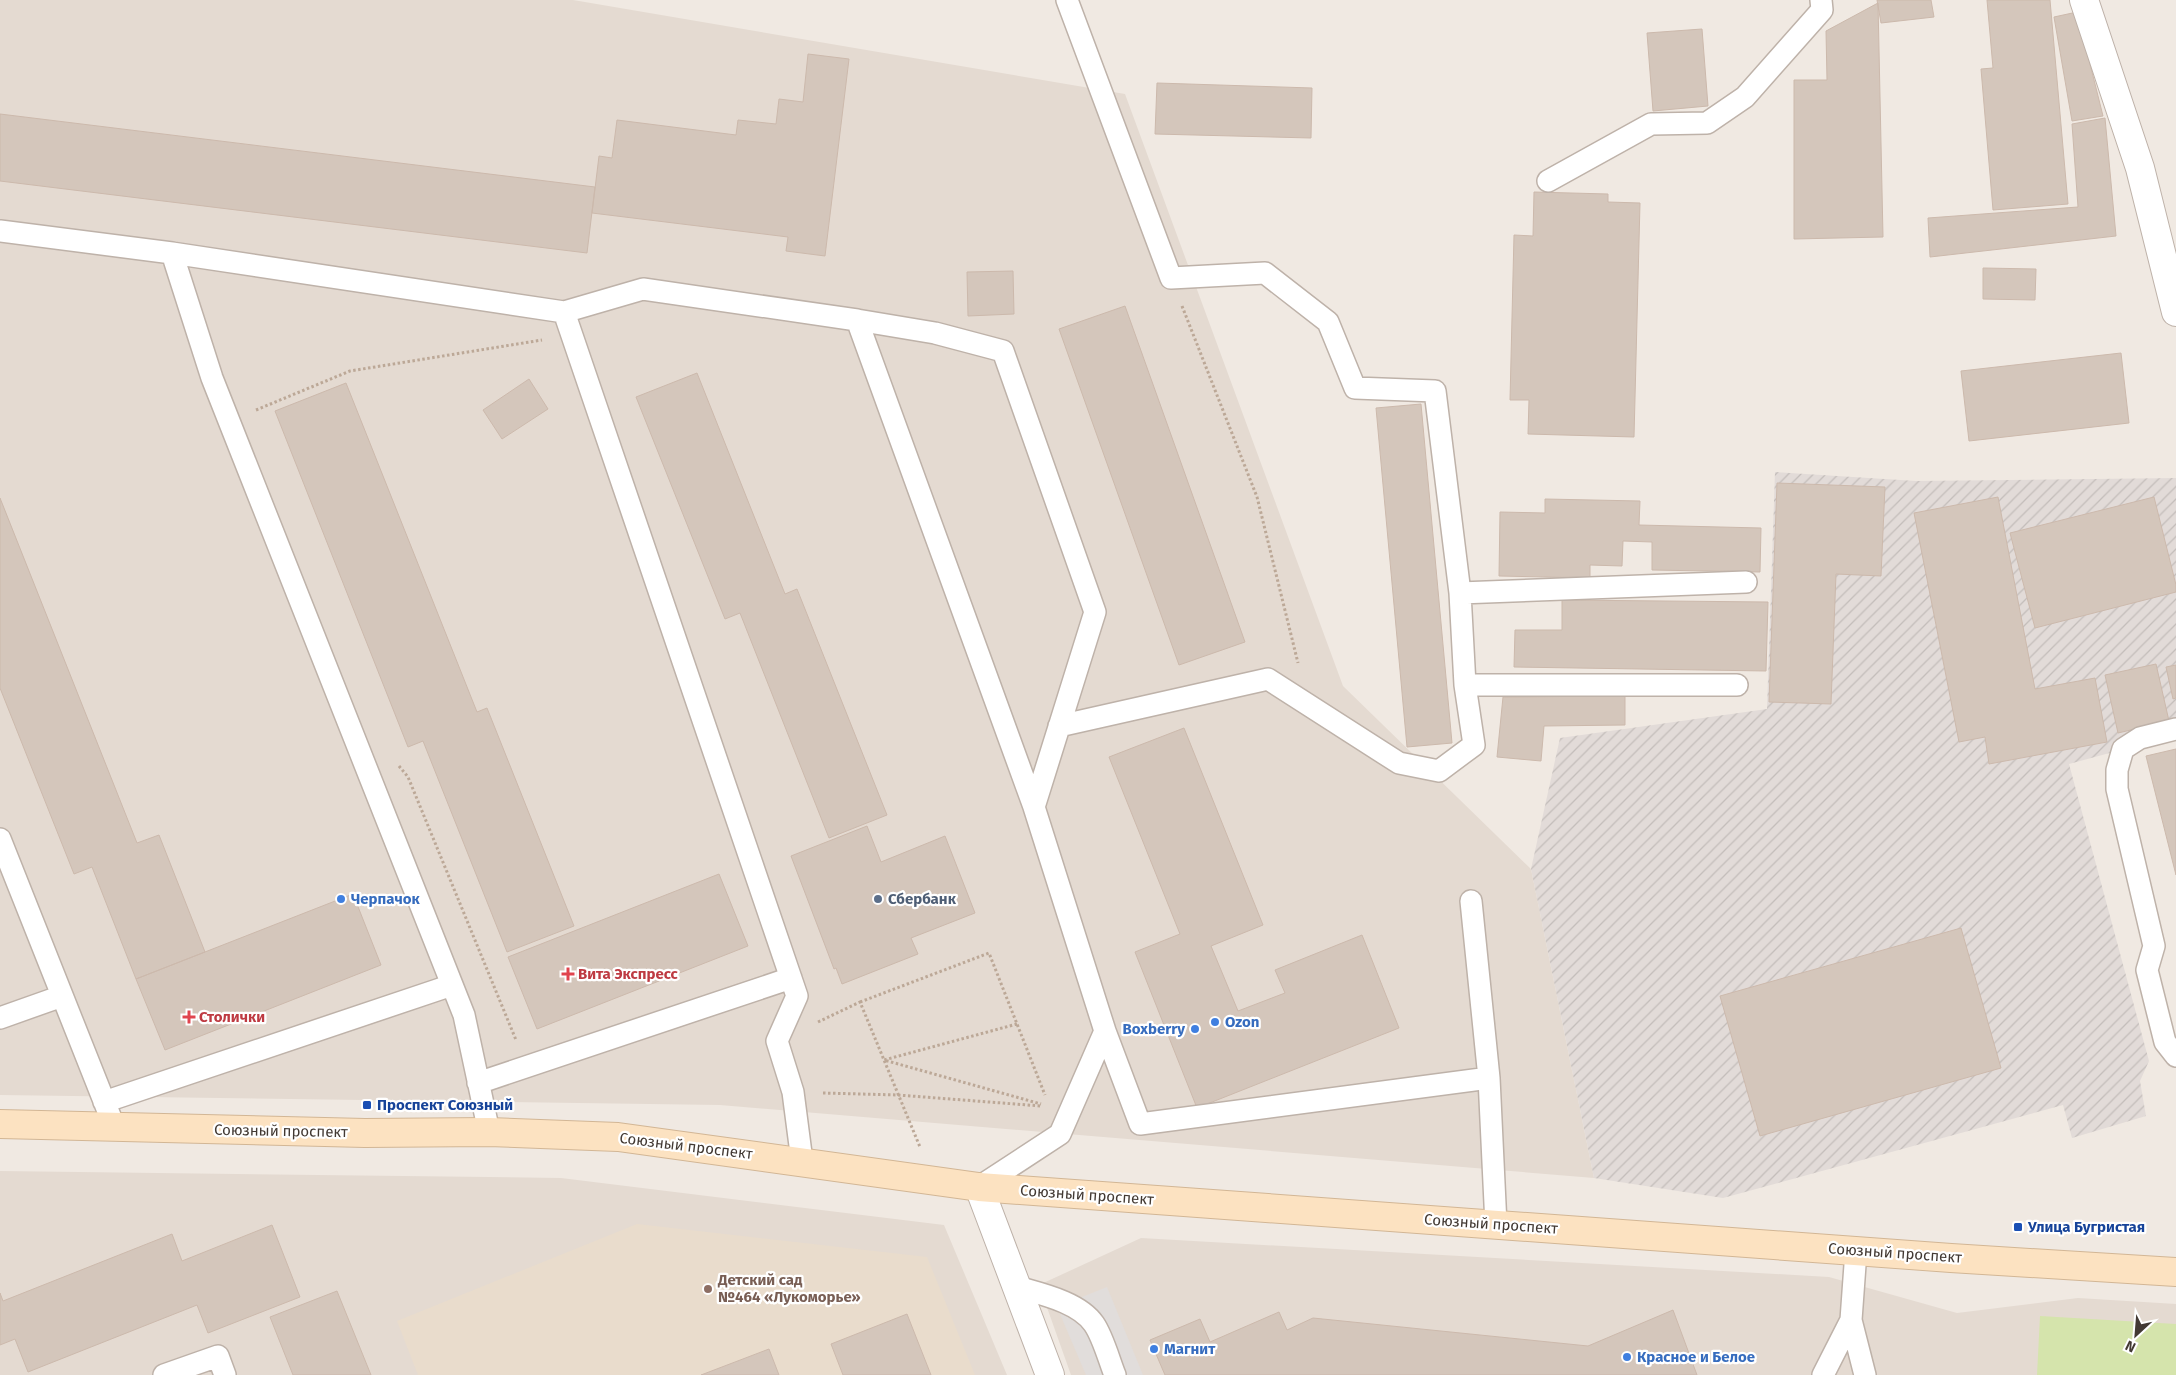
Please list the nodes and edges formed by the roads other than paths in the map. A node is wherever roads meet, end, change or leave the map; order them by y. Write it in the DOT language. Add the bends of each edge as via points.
graph roads {
  1 [pos="1066,0"];
  2 [pos="1821,0"];
  3 [pos="2084,0"];
  4 [pos="1548,181"];
  5 [pos="0,232"];
  6 [pos="172,253"];
  7 [pos="564,312"];
  8 [pos="2176,312"];
  9 [pos="856,320"];
  10 [pos="1746,582"];
  11 [pos="1460,592"];
  12 [pos="1465,685"];
  13 [pos="1736,685"];
  14 [pos="1059,726"];
  15 [pos="2176,729"];
  16 [pos="1034,807"];
  17 [pos="0,839"];
  18 [pos="1471,901"];
  19 [pos="791,978"];
  20 [pos="452,985"];
  21 [pos="62,996"];
  22 [pos="0,1018"];
  23 [pos="1105,1030"];
  24 [pos="2176,1056"];
  25 [pos="1489,1078"];
  26 [pos="478,1083"];
  27 [pos="104,1102"];
  28 [pos="0,1124"];
  29 [pos="114,1127"];
  30 [pos="489,1132"];
  31 [pos="802,1161"];
  32 [pos="979,1187"];
  33 [pos="1496,1225"];
  34 [pos="1856,1251"];
  35 [pos="2176,1272"];
  36 [pos="1017,1287"];
  37 [pos="1851,1320"];
  38 [pos="164,1375"];
  39 [pos="225,1375"];
  40 [pos="1050,1375"];
  41 [pos="1115,1375"];
  42 [pos="1823,1375"];
  43 [pos="1865,1375"];
  1 -- 11 [label="lane" via="1171,278 1266,273 1328,322 1355,388 1435,391"];
  2 -- 4 [label="lane" via="1822,10 1745,97 1707,123 1651,124"];
  3 -- 8 [label="street" via="2140,168"];
  5 -- 6 [label="lane"];
  6 -- 7 [label="lane"];
  6 -- 20 [label="lane" via="212,378"];
  7 -- 9 [label="lane" via="642,289"];
  7 -- 19 [label="lane"];
  9 -- 14 [label="lane" via="935,333 1004,351 1095,612"];
  9 -- 16 [label="lane"];
  10 -- 11 [label="lane"];
  11 -- 12 [label="lane"];
  12 -- 13 [label="lane"];
  12 -- 14 [label="lane" via="1474,746 1439,771 1400,763 1268,679"];
  14 -- 16 [label="lane"];
  15 -- 24 [label="lane" via="2140,738 2123,750 2117,789 2154,946 2147,970 2165,1042"];
  16 -- 23 [label="lane"];
  17 -- 21 [label="lane"];
  18 -- 25 [label="lane"];
  19 -- 26 [label="lane"];
  19 -- 31 [label="lane" via="797,996 777,1041 793,1092"];
  20 -- 26 [label="lane" via="464,1015"];
  20 -- 27 [label="lane"];
  21 -- 22 [label="lane"];
  21 -- 27 [label="lane"];
  23 -- 25 [label="lane" via="1140,1124"];
  23 -- 32 [label="lane" via="1060,1134"];
  25 -- 33 [label="lane"];
  26 -- 30 [label="lane"];
  27 -- 29 [label="lane"];
  28 -- 29 [label="street, Союзный проспект"];
  29 -- 30 [label="street, Союзный проспект" via="365,1133"];
  30 -- 31 [label="street, Союзный проспект" via="618,1137"];
  31 -- 32 [label="street, Союзный проспект"];
  32 -- 33 [label="street, Союзный проспект"];
  32 -- 36 [label="street"];
  33 -- 34 [label="street, Союзный проспект"];
  34 -- 35 [label="street, Союзный проспект"];
  34 -- 37 [label="lane"];
  36 -- 40 [label="street"];
  36 -- 41 [label="lane" via="1054,1297 1082,1312 1094,1324"];
  37 -- 42 [label="lane"];
  37 -- 43 [label="lane"];
  38 -- 39 [label="lane" via="218,1356"];
}
